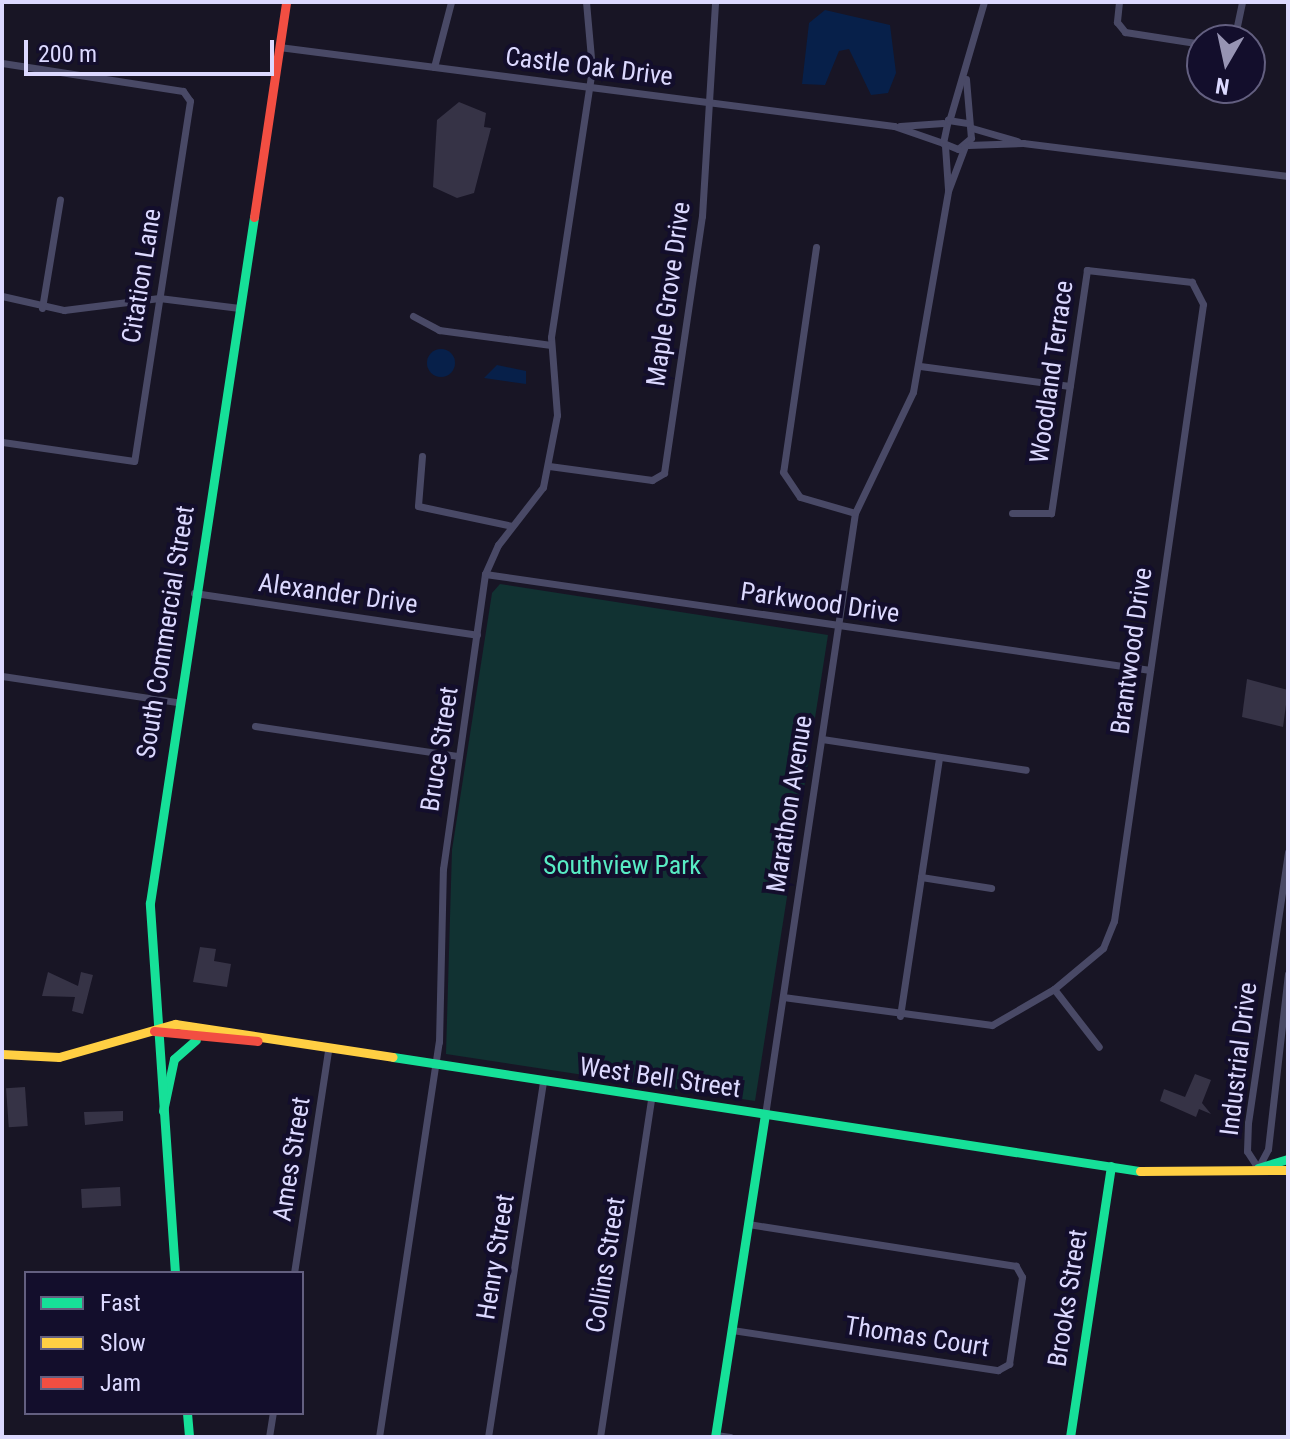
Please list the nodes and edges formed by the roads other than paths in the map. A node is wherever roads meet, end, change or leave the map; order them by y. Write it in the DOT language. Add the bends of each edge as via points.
graph roads {
  1 [pos="286,2"];
  2 [pos="451,2"];
  3 [pos="586,2"];
  4 [pos="715,2"];
  5 [pos="984,2"];
  6 [pos="1119,2"];
  7 [pos="1242,2"];
  8 [pos="1237,24"];
  9 [pos="1186,41"];
  10 [pos="279,47"];
  11 [pos="2,63"];
  12 [pos="434,67"];
  13 [pos="966,79"];
  14 [pos="590,86"];
  15 [pos="713,103"];
  16 [pos="946,121"];
  17 [pos="969,125"];
  18 [pos="894,126"];
  19 [pos="1023,143"];
  20 [pos="944,144"];
  21 [pos="967,146"];
  22 [pos="1288,176"];
  23 [pos="948,191"];
  24 [pos="60,199"];
  25 [pos="816,247"];
  26 [pos="1201,294"];
  27 [pos="2,296"];
  28 [pos="159,298"];
  29 [pos="42,308"];
  30 [pos="239,308"];
  31 [pos="413,316"];
  32 [pos="551,345"];
  33 [pos="920,366"];
  34 [pos="1070,386"];
  35 [pos="2,442"];
  36 [pos="422,456"];
  37 [pos="549,466"];
  38 [pos="855,513"];
  39 [pos="1012,513"];
  40 [pos="512,526"];
  41 [pos="485,574"];
  42 [pos="194,593"];
  43 [pos="839,626"];
  44 [pos="477,635"];
  45 [pos="1150,670"];
  46 [pos="2,676"];
  47 [pos="177,702"];
  48 [pos="255,726"];
  49 [pos="822,739"];
  50 [pos="459,756"];
  51 [pos="939,757"];
  52 [pos="1026,770"];
  53 [pos="1288,852"];
  54 [pos="921,877"];
  55 [pos="991,888"];
  56 [pos="1288,974"];
  57 [pos="1054,989"];
  58 [pos="783,997"];
  59 [pos="900,1016"];
  60 [pos="154,1031"];
  61 [pos="198,1039"];
  62 [pos="266,1041"];
  63 [pos="1099,1047"];
  64 [pos="328,1050"];
  65 [pos="2,1054"];
  66 [pos="435,1067"];
  67 [pos="543,1083"];
  68 [pos="651,1099"];
  69 [pos="161,1114"];
  70 [pos="765,1115"];
  71 [pos="1288,1159"];
  72 [pos="1111,1166"];
  73 [pos="1258,1168"];
  74 [pos="1288,1170"];
  75 [pos="748,1224"];
  76 [pos="175,1271"];
  77 [pos="294,1271"];
  78 [pos="732,1330"];
  79 [pos="187,1415"];
  80 [pos="273,1415"];
  81 [pos="715,1436"];
  82 [pos="189,1437"];
  83 [pos="269,1437"];
  84 [pos="379,1437"];
  85 [pos="488,1437"];
  86 [pos="600,1437"];
  87 [pos="730,1437"];
  88 [pos="1070,1437"];
  1 -- 10 [label="main road, South Commercial Street"];
  2 -- 12 [label="street"];
  3 -- 14 [label="street, Bruce Street"];
  4 -- 15 [label="street, Maple Grove Drive"];
  5 -- 13 [label="street"];
  6 -- 9 [label="street" via="1118,28"];
  7 -- 8 [label="street"];
  10 -- 12 [label="street, Castle Oak Drive"];
  10 -- 30 [label="main road, South Commercial Street"];
  11 -- 28 [label="street, Citation Lane" via="189,94"];
  12 -- 14 [label="street, Castle Oak Drive"];
  13 -- 16 [label="street"];
  13 -- 17 [label="street"];
  14 -- 15 [label="street, Castle Oak Drive"];
  14 -- 32 [label="street, Bruce Street"];
  15 -- 18 [label="street, Castle Oak Drive"];
  15 -- 37 [label="street, Maple Grove Drive" via="662,476"];
  16 -- 17 [label="street, Castle Oak Drive"];
  16 -- 18 [label="street, Castle Oak Drive"];
  16 -- 20 [label="street, Marathon Avenue"];
  17 -- 19 [label="street"];
  17 -- 21 [label="street, Marathon Avenue"];
  18 -- 20 [label="street, Castle Oak Drive"];
  19 -- 21 [label="street"];
  19 -- 22 [label="street"];
  20 -- 21 [label="street, Castle Oak Drive"];
  20 -- 23 [label="street, Marathon Avenue"];
  21 -- 23 [label="street, Marathon Avenue"];
  23 -- 33 [label="street, Marathon Avenue"];
  24 -- 29 [label="street"];
  25 -- 38 [label="street" via="783,472 800,497"];
  26 -- 34 [label="street, Woodland Terrace" via="1179,277 1090,268"];
  26 -- 45 [label="street, Brantwood Drive"];
  27 -- 29 [label="street"];
  28 -- 29 [label="street"];
  28 -- 30 [label="street"];
  28 -- 35 [label="street, Citation Lane" via="132,464"];
  30 -- 42 [label="main road, South Commercial Street"];
  31 -- 32 [label="street" via="439,330"];
  32 -- 37 [label="street, Bruce Street" via="557,405"];
  33 -- 34 [label="street"];
  33 -- 38 [label="street, Marathon Avenue"];
  34 -- 39 [label="street, Woodland Terrace" via="1051,513"];
  36 -- 40 [label="street" via="418,506"];
  37 -- 40 [label="street, Bruce Street" via="543,487"];
  38 -- 43 [label="street, Marathon Avenue"];
  40 -- 41 [label="street, Bruce Street"];
  41 -- 43 [label="street, Parkwood Drive"];
  41 -- 44 [label="street, Bruce Street"];
  42 -- 44 [label="street, Alexander Drive"];
  42 -- 47 [label="main road, South Commercial Street"];
  43 -- 45 [label="street, Parkwood Drive"];
  43 -- 49 [label="street, Marathon Avenue"];
  44 -- 50 [label="street, Bruce Street"];
  45 -- 57 [label="street, Brantwood Drive" via="1112,931 1099,953"];
  46 -- 47 [label="street"];
  47 -- 60 [label="main road, South Commercial Street" via="150,903"];
  48 -- 50 [label="street"];
  49 -- 51 [label="street"];
  49 -- 58 [label="street, Marathon Avenue"];
  50 -- 66 [label="street, Bruce Street" via="442,881 443,999"];
  51 -- 52 [label="street"];
  51 -- 54 [label="street"];
  53 -- 73 [label="street, Industrial Drive" via="1248,1123 1247,1151"];
  54 -- 55 [label="street"];
  54 -- 59 [label="street"];
  56 -- 73 [label="street, Industrial Drive" via="1268,1149"];
  57 -- 59 [label="street, Brantwood Drive" via="992,1025"];
  57 -- 63 [label="street"];
  58 -- 59 [label="street, Brantwood Drive"];
  58 -- 70 [label="street, Marathon Avenue"];
  60 -- 61 [label="main road, West Bell Street"];
  60 -- 62 [label="main road, West Bell Street" via="175,1024"];
  60 -- 65 [label="main road" via="59,1057"];
  60 -- 69 [label="main road, South Commercial Street"];
  61 -- 62 [label="main road, West Bell Street"];
  61 -- 69 [label="main road" via="176,1054"];
  62 -- 64 [label="main road, West Bell Street"];
  64 -- 66 [label="main road, West Bell Street"];
  64 -- 77 [label="street, Ames Street"];
  66 -- 67 [label="main road, West Bell Street"];
  66 -- 84 [label="street, Bruce Street"];
  67 -- 68 [label="main road, West Bell Street"];
  67 -- 85 [label="street, Henry Street"];
  68 -- 70 [label="main road, West Bell Street"];
  68 -- 86 [label="street, Collins Street"];
  69 -- 76 [label="main road, South Commercial Street"];
  70 -- 72 [label="main road, West Bell Street"];
  70 -- 75 [label="main road, Marathon Avenue"];
  71 -- 73 [label="main road"];
  72 -- 73 [label="main road" via="1177,1174"];
  72 -- 88 [label="main road, Brooks Street"];
  73 -- 74 [label="main road"];
  75 -- 78 [label="main road, Marathon Avenue"];
  75 -- 78 [label="street, Thomas Court" via="1016,1266 1022,1277 1009,1364 998,1370"];
  78 -- 81 [label="main road, Marathon Avenue"];
  79 -- 82 [label="main road"];
  80 -- 83 [label="street"];
  81 -- 87 [label="street"];
}
